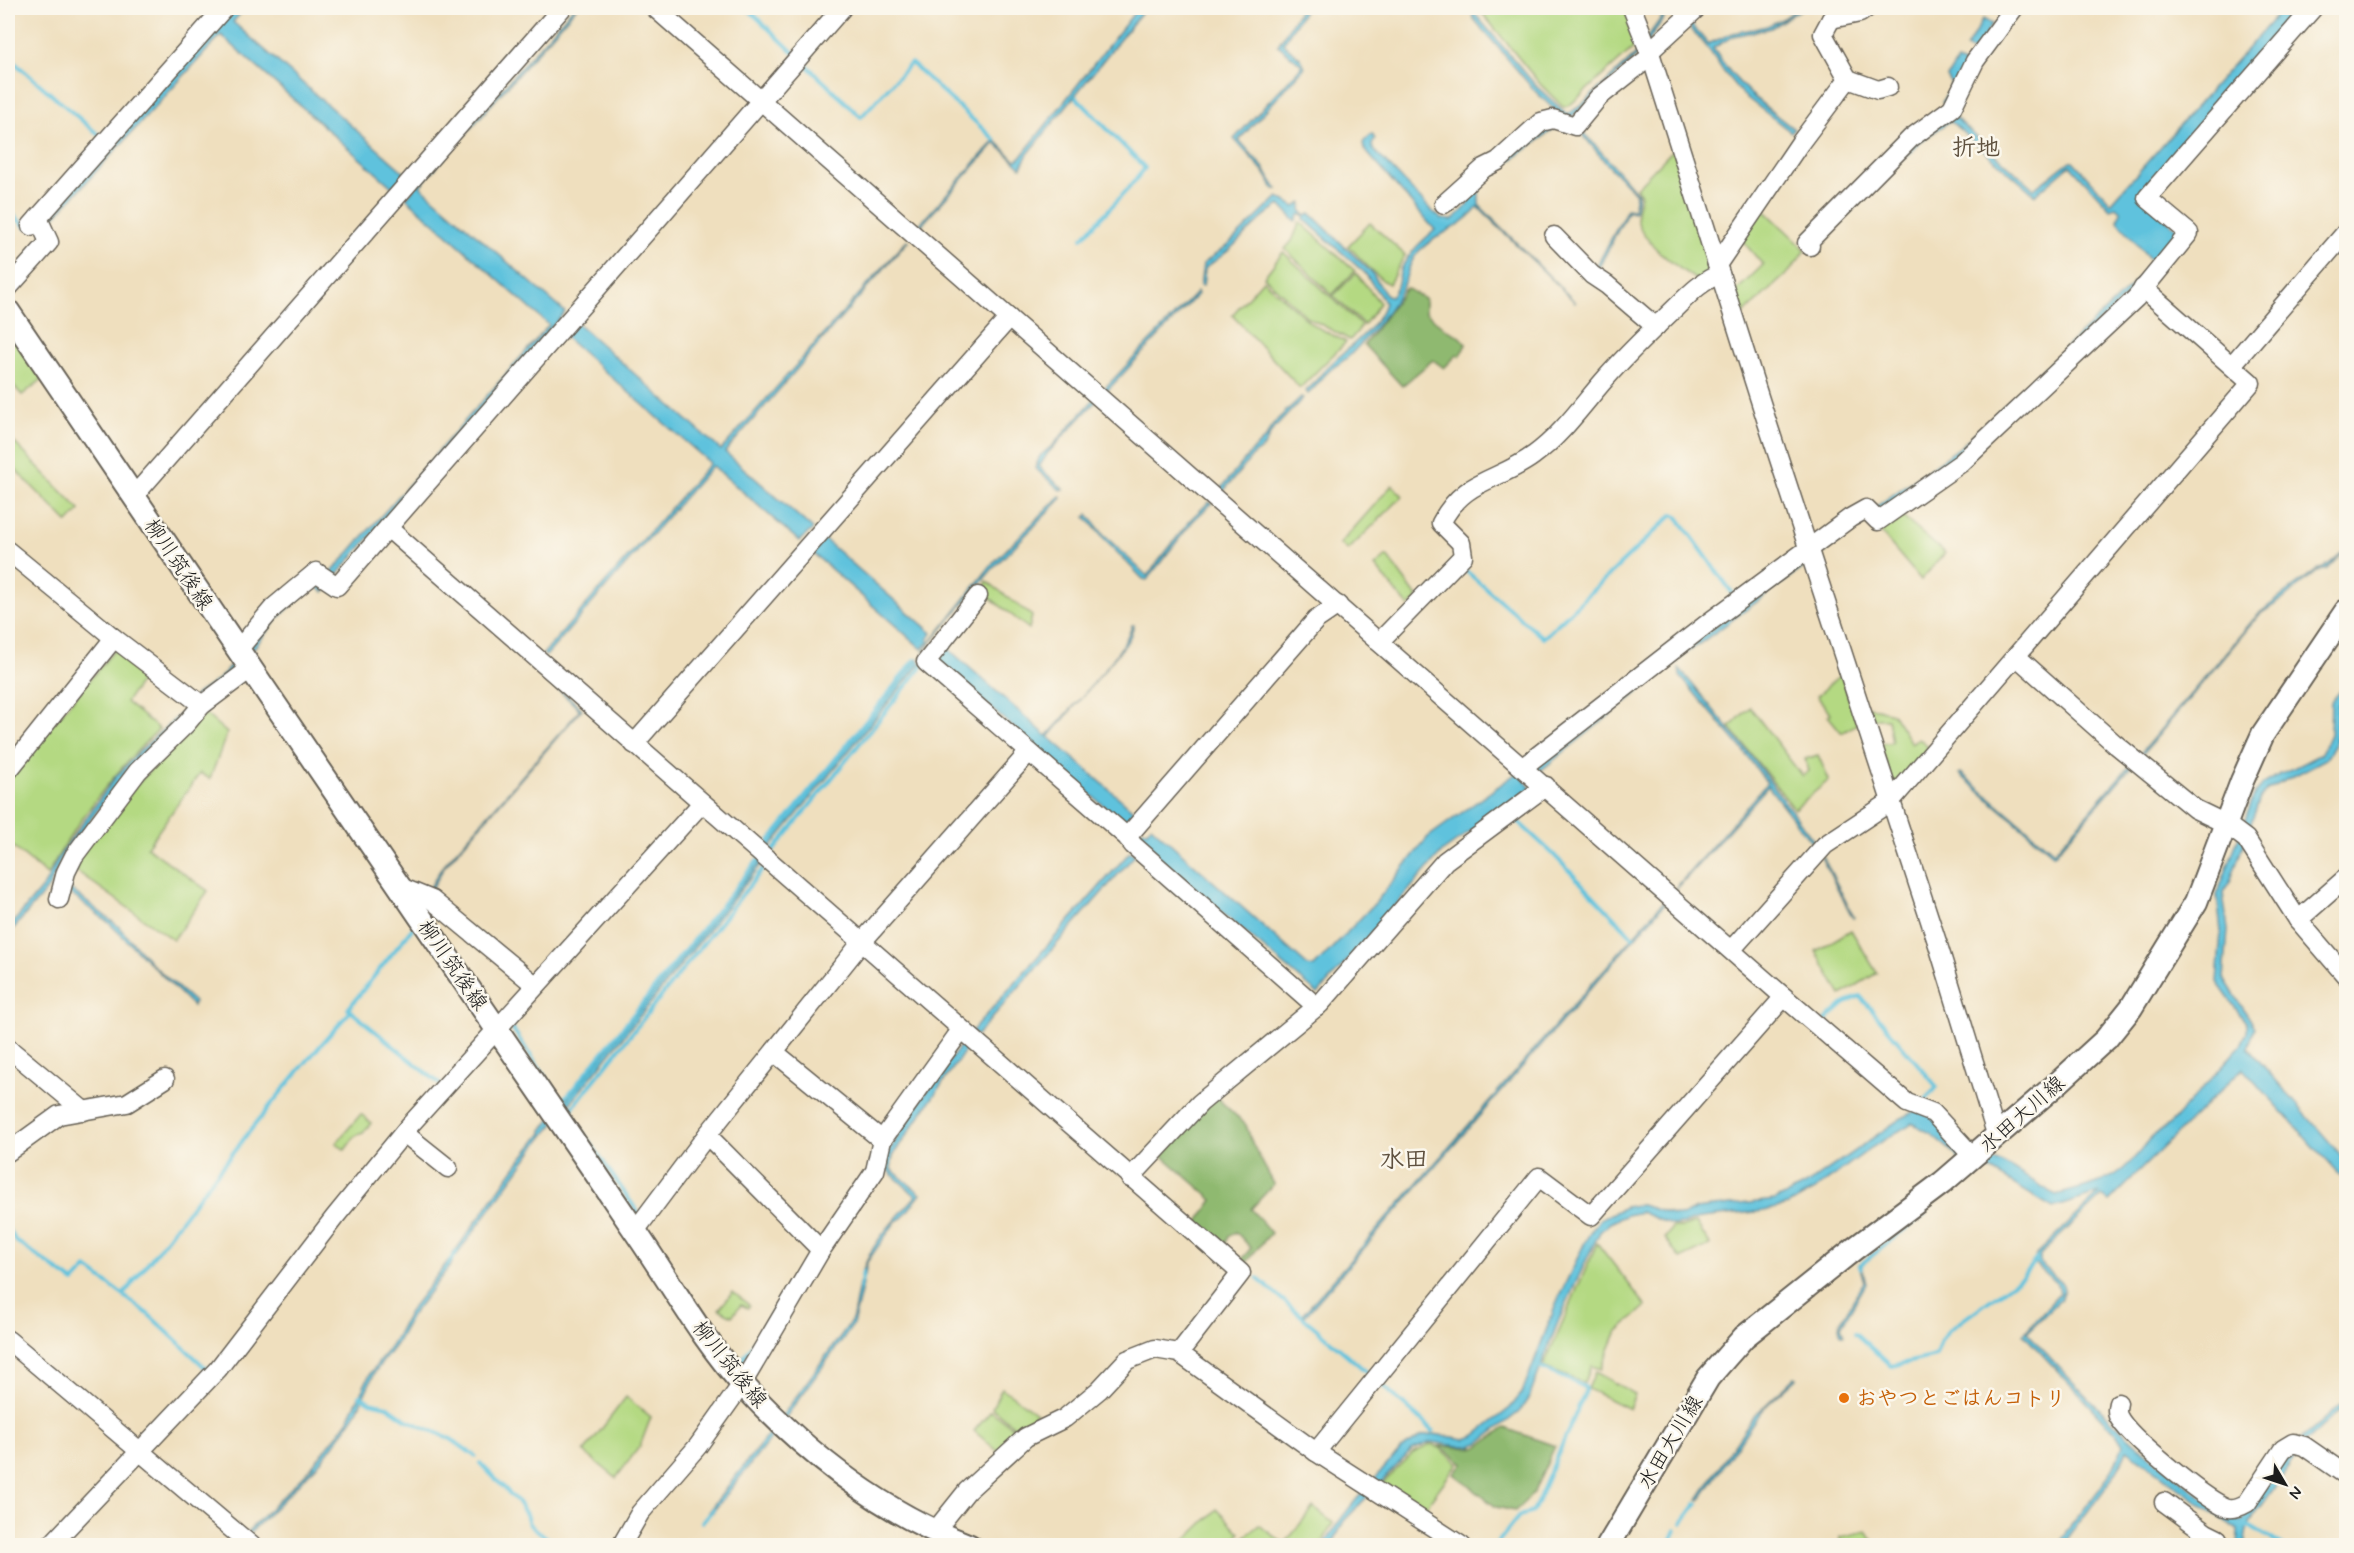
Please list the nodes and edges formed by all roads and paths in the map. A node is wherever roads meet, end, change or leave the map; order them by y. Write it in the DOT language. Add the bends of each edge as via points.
graph roads {
  1 [pos="224,8"];
  2 [pos="562,8"];
  3 [pos="655,8"];
  4 [pos="842,8"];
  5 [pos="1632,8"];
  6 [pos="1697,8"];
  7 [pos="1867,8"];
  8 [pos="2014,8"];
  9 [pos="2313,8"];
  10 [pos="1827,13"];
  11 [pos="1650,54"];
  12 [pos="1848,79"];
  13 [pos="1888,87"];
  14 [pos="762,102"];
  15 [pos="1444,204"];
  16 [pos="2346,232"];
  17 [pos="1563,240"];
  18 [pos="1810,246"];
  19 [pos="1718,269"];
  20 [pos="8,288"];
  21 [pos="2143,288"];
  22 [pos="8,311"];
  23 [pos="1009,318"];
  24 [pos="1656,327"];
  25 [pos="2232,365"];
  26 [pos="133,497"];
  27 [pos="388,528"];
  28 [pos="1809,549"];
  29 [pos="8,551"];
  30 [pos="978,596"];
  31 [pos="1338,605"];
  32 [pos="2346,610"];
  33 [pos="114,638"];
  34 [pos="1379,642"];
  35 [pos="2016,656"];
  36 [pos="244,660"];
  37 [pos="202,705"];
  38 [pos="634,744"];
  39 [pos="1029,753"];
  40 [pos="1523,767"];
  41 [pos="8,771"];
  42 [pos="1545,786"];
  43 [pos="1890,802"];
  44 [pos="702,803"];
  45 [pos="2237,832"];
  46 [pos="1127,837"];
  47 [pos="2346,878"];
  48 [pos="398,886"];
  49 [pos="58,898"];
  50 [pos="2298,920"];
  51 [pos="861,943"];
  52 [pos="1732,950"];
  53 [pos="2346,976"];
  54 [pos="535,985"];
  55 [pos="1784,997"];
  56 [pos="1317,1006"];
  57 [pos="496,1028"];
  58 [pos="961,1030"];
  59 [pos="8,1048"];
  60 [pos="774,1052"];
  61 [pos="165,1079"];
  62 [pos="84,1111"];
  63 [pos="404,1132"];
  64 [pos="707,1135"];
  65 [pos="1996,1137"];
  66 [pos="882,1140"];
  67 [pos="1967,1150"];
  68 [pos="8,1152"];
  69 [pos="448,1168"];
  70 [pos="1130,1178"];
  71 [pos="635,1231"];
  72 [pos="821,1250"];
  73 [pos="8,1340"];
  74 [pos="1179,1353"];
  75 [pos="742,1384"];
  76 [pos="2118,1403"];
  77 [pos="1316,1452"];
  78 [pos="140,1453"];
  79 [pos="2346,1475"];
  80 [pos="2164,1502"];
  81 [pos="935,1532"];
  82 [pos="2218,1539"];
  83 [pos="50,1545"];
  84 [pos="252,1545"];
  85 [pos="621,1545"];
  86 [pos="970,1545"];
  87 [pos="1462,1545"];
  88 [pos="1608,1545"];
  1 -- 20 [label="street" via="35,222 49,242"];
  2 -- 26 [label="street"];
  3 -- 14 [label="street"];
  4 -- 14 [label="street"];
  5 -- 11 [label="street"];
  6 -- 11 [label="street"];
  7 -- 10 [label="street" via="1860,13"];
  8 -- 18 [label="street" via="1975,61 1952,108 1911,138 1807,243"];
  9 -- 21 [label="street" via="2147,198 2189,233"];
  10 -- 12 [label="street" via="1823,34"];
  11 -- 15 [label="street" via="1599,97 1575,126 1553,118 1541,122"];
  11 -- 19 [label="street"];
  12 -- 13 [label="street" via="1878,90"];
  12 -- 19 [label="street" via="1800,143"];
  14 -- 23 [label="street"];
  14 -- 27 [label="street"];
  16 -- 25 [label="street"];
  17 -- 24 [label="street" via="1592,276"];
  19 -- 24 [label="street"];
  19 -- 28 [label="street"];
  21 -- 25 [label="street"];
  21 -- 28 [label="street" via="1961,463 1878,521 1866,509"];
  22 -- 26 [label="main road, 柳川筑後線"];
  23 -- 31 [label="street"];
  23 -- 38 [label="street"];
  24 -- 34 [label="street" via="1536,454 1513,469 1474,485 1447,510 1441,523 1461,543 1463,556"];
  25 -- 35 [label="street" via="2251,383"];
  26 -- 36 [label="main road, 柳川筑後線"];
  27 -- 36 [label="street" via="337,586 316,572 274,607"];
  27 -- 38 [label="street"];
  28 -- 40 [label="street"];
  28 -- 43 [label="street"];
  29 -- 33 [label="street"];
  30 -- 39 [label="street" via="926,662"];
  31 -- 34 [label="street"];
  31 -- 46 [label="street" via="1316,620"];
  32 -- 45 [label="main road, 水田大川線" via="2263,734 2242,781"];
  33 -- 37 [label="street"];
  33 -- 41 [label="street"];
  34 -- 40 [label="street"];
  35 -- 43 [label="street"];
  35 -- 45 [label="street" via="2195,809"];
  36 -- 37 [label="street"];
  36 -- 48 [label="main road, 柳川筑後線"];
  37 -- 49 [label="street" via="138,771 98,822 74,856"];
  38 -- 44 [label="street"];
  39 -- 46 [label="street"];
  39 -- 51 [label="street"];
  40 -- 42 [label="street"];
  42 -- 52 [label="street"];
  42 -- 56 [label="street" via="1445,861"];
  43 -- 52 [label="street" via="1825,845"];
  43 -- 65 [label="street"];
  44 -- 51 [label="street"];
  44 -- 54 [label="street"];
  45 -- 50 [label="street"];
  45 -- 65 [label="main road, 水田大川線" via="2131,1008 2106,1039"];
  46 -- 56 [label="street"];
  47 -- 50 [label="street"];
  48 -- 54 [label="street" via="432,900"];
  48 -- 57 [label="main road, 柳川筑後線"];
  50 -- 53 [label="street"];
  51 -- 58 [label="street"];
  51 -- 60 [label="street"];
  52 -- 55 [label="street"];
  54 -- 57 [label="street"];
  55 -- 67 [label="street" via="1907,1103 1933,1113"];
  55 -- 77 [label="street" via="1591,1216 1539,1177"];
  56 -- 70 [label="street" via="1200,1103"];
  57 -- 63 [label="street"];
  57 -- 71 [label="main road, 柳川筑後線"];
  58 -- 66 [label="street"];
  58 -- 70 [label="street"];
  59 -- 62 [label="street"];
  60 -- 64 [label="street"];
  60 -- 66 [label="street"];
  61 -- 62 [label="street" via="127,1103"];
  62 -- 68 [label="street" via="59,1115"];
  63 -- 69 [label="street"];
  63 -- 78 [label="street" via="218,1369"];
  64 -- 71 [label="street"];
  64 -- 72 [label="street"];
  65 -- 88 [label="main road, 水田大川線" via="1942,1184 1760,1323 1730,1352 1708,1378"];
  66 -- 72 [label="street" via="875,1171"];
  70 -- 74 [label="street" via="1241,1273"];
  71 -- 75 [label="main road, 柳川筑後線"];
  72 -- 75 [label="street"];
  73 -- 78 [label="street"];
  74 -- 77 [label="street"];
  74 -- 81 [label="street" via="1155,1349 1127,1360 1065,1418 1026,1437 967,1491"];
  75 -- 81 [label="main road, 柳川筑後線" via="855,1485"];
  75 -- 85 [label="street" via="698,1446 640,1513"];
  76 -- 79 [label="street" via="2119,1418 2139,1440 2183,1479 2227,1508 2247,1503 2283,1449 2293,1443 2304,1446"];
  77 -- 87 [label="street"];
  78 -- 83 [label="street"];
  78 -- 84 [label="street"];
  80 -- 82 [label="street"];
  81 -- 86 [label="main road, 柳川筑後線"];
}
